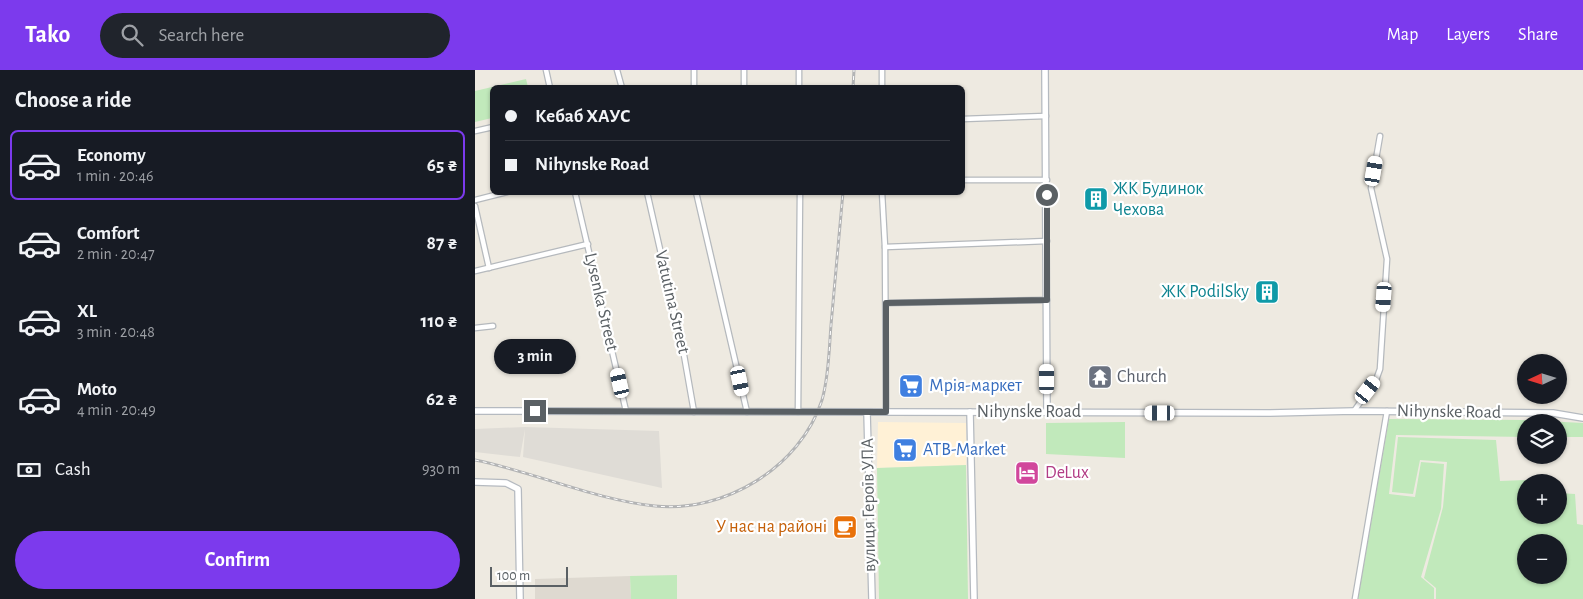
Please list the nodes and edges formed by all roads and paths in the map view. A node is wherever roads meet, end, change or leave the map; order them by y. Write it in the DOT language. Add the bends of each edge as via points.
graph roads {
  1 [pos="546,70"];
  2 [pos="617,70"];
  3 [pos="694,70"];
  4 [pos="744,70"];
  5 [pos="799,70"];
  6 [pos="882,70"];
  7 [pos="1045,70"];
  8 [pos="549,85"];
  9 [pos="621,85"];
  10 [pos="693,85"];
  11 [pos="744,85"];
  12 [pos="799,85"];
  13 [pos="882,85"];
  14 [pos="1046,116"];
  15 [pos="965,119"];
  16 [pos="490,128"];
  17 [pos="475,131"];
  18 [pos="1380,136"];
  19 [pos="965,180"];
  20 [pos="1047,180"];
  21 [pos="495,195"];
  22 [pos="576,195"];
  23 [pos="648,195"];
  24 [pos="697,195"];
  25 [pos="800,195"];
  26 [pos="883,195"];
  27 [pos="475,200"];
  28 [pos="475,206"];
  29 [pos="1047,241"];
  30 [pos="587,244"];
  31 [pos="885,247"];
  32 [pos="489,268"];
  33 [pos="475,271"];
  34 [pos="1047,300"];
  35 [pos="886,303"];
  36 [pos="493,326"];
  37 [pos="475,328"];
  38 [pos="475,411"];
  39 [pos="626,411"];
  40 [pos="1354,411"];
  41 [pos="1387,411"];
  42 [pos="694,412"];
  43 [pos="747,412"];
  44 [pos="798,412"];
  45 [pos="867,412"];
  46 [pos="886,412"];
  47 [pos="970,412"];
  48 [pos="1047,412"];
  49 [pos="1583,418"];
  50 [pos="475,482"];
  51 [pos="520,599"];
  52 [pos="872,599"];
  53 [pos="974,599"];
  54 [pos="1355,599"];
  1 -- 8 [label="street"];
  2 -- 9 [label="street"];
  3 -- 10 [label="street"];
  4 -- 11 [label="street"];
  5 -- 12 [label="street"];
  6 -- 13 [label="street"];
  7 -- 14 [label="main road"];
  14 -- 15 [label="street"];
  14 -- 20 [label="main road"];
  16 -- 17 [label="street"];
  18 -- 40 [label="street" via="1371,188 1387,259 1380,369"];
  19 -- 20 [label="street"];
  20 -- 29 [label="main road"];
  21 -- 27 [label="street"];
  22 -- 30 [label="street, Lysenka Street"];
  23 -- 42 [label="street, Vatutina Street"];
  24 -- 43 [label="street"];
  25 -- 44 [label="street"];
  26 -- 31 [label="street"];
  28 -- 32 [label="street"];
  29 -- 31 [label="street"];
  29 -- 34 [label="main road"];
  30 -- 32 [label="street"];
  30 -- 39 [label="street, Lysenka Street"];
  31 -- 35 [label="street"];
  32 -- 33 [label="street"];
  34 -- 35 [label="street"];
  34 -- 48 [label="main road"];
  35 -- 46 [label="street"];
  36 -- 37 [label="street"];
  38 -- 39 [label="main road, Nihynske Road"];
  39 -- 42 [label="main road, Nihynske Road"];
  40 -- 41 [label="main road, Nihynske Road"];
  40 -- 48 [label="main road, Nihynske Road"];
  41 -- 49 [label="main road, Nihynske Road" via="1553,413"];
  41 -- 54 [label="street"];
  42 -- 43 [label="main road, Nihynske Road"];
  43 -- 44 [label="main road, Nihynske Road"];
  44 -- 45 [label="main road, Nihynske Road"];
  45 -- 46 [label="main road, Nihynske Road"];
  45 -- 52 [label="main road, вулиця Героїв УПА"];
  46 -- 47 [label="main road, Nihynske Road"];
  47 -- 48 [label="main road, Nihynske Road"];
  47 -- 53 [label="main road"];
  50 -- 51 [label="main road" via="506,483 518,489"];
}
